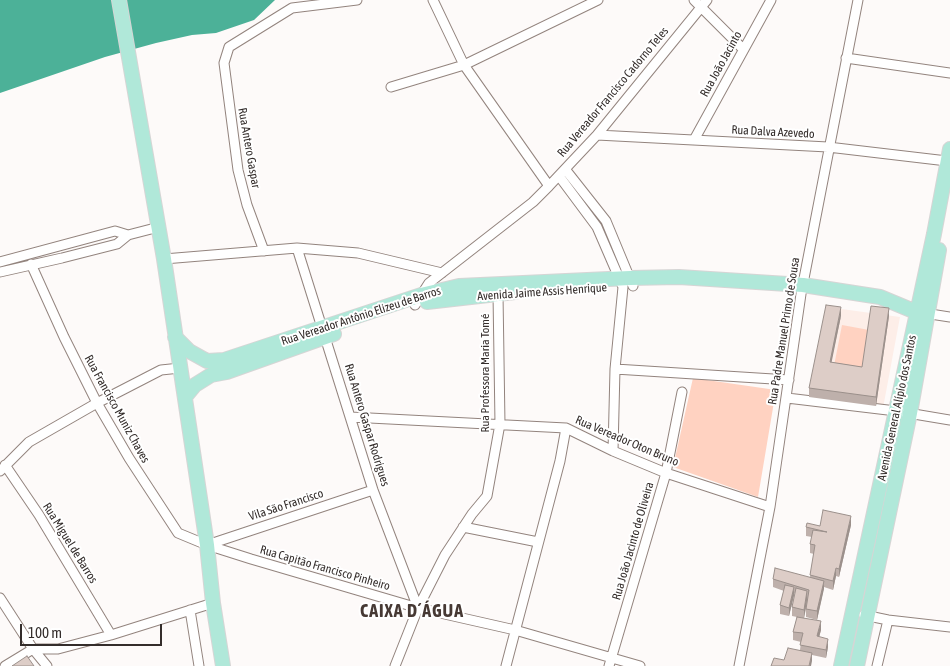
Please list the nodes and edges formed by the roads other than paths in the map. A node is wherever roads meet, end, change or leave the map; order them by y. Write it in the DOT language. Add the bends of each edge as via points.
graph roads {
  1 [pos="119,0"];
  2 [pos="358,0"];
  3 [pos="433,0"];
  4 [pos="598,0"];
  5 [pos="707,0"];
  6 [pos="771,0"];
  7 [pos="858,0"];
  8 [pos="697,4"];
  9 [pos="743,49"];
  10 [pos="846,58"];
  11 [pos="464,65"];
  12 [pos="950,73"];
  13 [pos="391,87"];
  14 [pos="597,135"];
  15 [pos="694,140"];
  16 [pos="828,147"];
  17 [pos="949,155"];
  18 [pos="562,173"];
  19 [pos="549,186"];
  20 [pos="950,186"];
  21 [pos="159,227"];
  22 [pos="128,235"];
  23 [pos="297,248"];
  24 [pos="264,251"];
  25 [pos="164,259"];
  26 [pos="0,262"];
  27 [pos="31,264"];
  28 [pos="0,272"];
  29 [pos="442,273"];
  30 [pos="626,282"];
  31 [pos="802,290"];
  32 [pos="498,294"];
  33 [pos="418,300"];
  34 [pos="922,313"];
  35 [pos="950,316"];
  36 [pos="324,332"];
  37 [pos="175,337"];
  38 [pos="207,361"];
  39 [pos="180,368"];
  40 [pos="615,369"];
  41 [pos="211,375"];
  42 [pos="788,380"];
  43 [pos="682,392"];
  44 [pos="185,397"];
  45 [pos="787,398"];
  46 [pos="97,403"];
  47 [pos="903,412"];
  48 [pos="350,417"];
  49 [pos="950,420"];
  50 [pos="500,424"];
  51 [pos="566,428"];
  52 [pos="613,451"];
  53 [pos="2,468"];
  54 [pos="666,473"];
  55 [pos="373,490"];
  56 [pos="770,507"];
  57 [pos="463,527"];
  58 [pos="538,542"];
  59 [pos="207,545"];
  60 [pos="0,598"];
  61 [pos="213,603"];
  62 [pos="418,608"];
  63 [pos="190,610"];
  64 [pos="854,613"];
  65 [pos="868,616"];
  66 [pos="888,620"];
  67 [pos="950,627"];
  68 [pos="515,630"];
  69 [pos="111,635"];
  70 [pos="33,649"];
  71 [pos="610,662"];
  72 [pos="5,666"];
  73 [pos="47,666"];
  74 [pos="199,666"];
  75 [pos="223,666"];
  76 [pos="395,666"];
  77 [pos="506,666"];
  78 [pos="640,666"];
  79 [pos="739,666"];
  80 [pos="841,666"];
  81 [pos="857,666"];
  82 [pos="877,666"];
  1 -- 21 [label="main road"];
  2 -- 24 [label="street, Rua Antero Gaspar" via="292,8 229,48 224,63 238,170"];
  3 -- 11 [label="street"];
  4 -- 11 [label="street"];
  5 -- 8 [label="street, Rua Vereador Francisco Cadorno Teles"];
  6 -- 9 [label="street, Rua João Jacinto"];
  7 -- 10 [label="street, Rua Padre Manuel Primo de Sousa"];
  8 -- 9 [label="street"];
  8 -- 14 [label="street, Rua Vereador Francisco Cadorno Teles"];
  9 -- 15 [label="street, Rua João Jacinto"];
  10 -- 12 [label="street"];
  10 -- 16 [label="street, Rua Padre Manuel Primo de Sousa"];
  11 -- 13 [label="street"];
  11 -- 19 [label="street"];
  14 -- 15 [label="street, Rua Dalva Azevedo"];
  14 -- 18 [label="street, Rua Vereador Francisco Cadorno Teles"];
  15 -- 16 [label="street, Rua Dalva Azevedo"];
  16 -- 17 [label="street, Rua Dalva Azevedo"];
  16 -- 31 [label="street, Rua Padre Manuel Primo de Sousa"];
  17 -- 34 [label="main road, Avenida General Alípio dos Santos"];
  18 -- 19 [label="street, Rua Vereador Francisco Cadorno Teles"];
  18 -- 30 [label="street" via="606,221"];
  19 -- 29 [label="street, Rua Vereador Francisco Cadorno Teles" via="534,202"];
  20 -- 34 [label="main road, Avenida General Alípio dos Santos"];
  21 -- 22 [label="street"];
  21 -- 25 [label="main road"];
  22 -- 26 [label="street" via="115,231"];
  22 -- 27 [label="street" via="118,244"];
  23 -- 24 [label="street"];
  23 -- 29 [label="street" via="358,253"];
  23 -- 36 [label="street, Rua Antero Gaspar Rodrigues"];
  24 -- 25 [label="street"];
  25 -- 37 [label="main road"];
  27 -- 28 [label="street"];
  27 -- 46 [label="street, Rua Francisco Muniz Chaves"];
  29 -- 33 [label="street, Rua Vereador Francisco Cadorno Teles" via="429,283"];
  30 -- 31 [label="main road, Avenida Jaime Assis Henrique"];
  30 -- 32 [label="main road, Avenida Jaime Assis Henrique"];
  30 -- 33 [label="main road, Rua Vereador Antônio Elizeu de Barros" via="460,286"];
  30 -- 40 [label="street"];
  31 -- 34 [label="main road, Avenida Jaime Assis Henrique" via="878,306 896,304"];
  31 -- 42 [label="street, Rua Padre Manuel Primo de Sousa"];
  32 -- 33 [label="main road, Avenida Jaime Assis Henrique" via="427,302"];
  32 -- 50 [label="street, Rua Professora Maria Tomé"];
  33 -- 36 [label="main road, Avenida Jaime Assis Henrique"];
  34 -- 35 [label="street"];
  34 -- 47 [label="main road, Avenida General Alípio dos Santos"];
  36 -- 38 [label="main road, Rua Vereador Antônio Elizeu de Barros" via="224,360"];
  36 -- 41 [label="main road, Avenida Jaime Assis Henrique" via="227,372"];
  36 -- 48 [label="street, Rua Antero Gaspar Rodrigues"];
  37 -- 38 [label="main road"];
  37 -- 39 [label="main road"];
  38 -- 39 [label="main road, Rua Vereador Antônio Elizeu de Barros"];
  39 -- 41 [label="main road" via="192,374"];
  39 -- 44 [label="main road"];
  39 -- 46 [label="street" via="161,370"];
  40 -- 42 [label="street"];
  40 -- 52 [label="street"];
  41 -- 44 [label="main road, Avenida Jaime Assis Henrique"];
  42 -- 45 [label="street, Rua Padre Manuel Primo de Sousa"];
  43 -- 54 [label="street, Rua João Jacinto de Oliveira"];
  44 -- 59 [label="main road"];
  45 -- 47 [label="street"];
  45 -- 56 [label="street, Rua Padre Manuel Primo de Sousa"];
  46 -- 53 [label="street" via="29,442"];
  46 -- 59 [label="street, Rua Francisco Muniz Chaves" via="178,533"];
  47 -- 49 [label="street"];
  47 -- 64 [label="main road, Avenida General Alípio dos Santos"];
  47 -- 65 [label="main road, Avenida General Alípio dos Santos"];
  48 -- 50 [label="street, Rua Vereador Oton Bruno"];
  48 -- 55 [label="street, Rua Antero Gaspar Rodrigues"];
  50 -- 51 [label="street, Rua Vereador Oton Bruno"];
  50 -- 57 [label="street, Rua Professora Maria Tomé" via="487,496"];
  51 -- 52 [label="street, Rua Vereador Oton Bruno"];
  51 -- 58 [label="street"];
  52 -- 54 [label="street, Rua Vereador Oton Bruno"];
  53 -- 69 [label="street, Rua Miguel de Barros" via="39,515"];
  54 -- 56 [label="street, Rua Vereador Oton Bruno"];
  54 -- 71 [label="street, Rua João Jacinto de Oliveira"];
  55 -- 59 [label="street, Vila São Francisco"];
  55 -- 62 [label="street, Rua Antero Gaspar Rodrigues"];
  56 -- 79 [label="street, Rua Padre Manuel Primo de Sousa"];
  57 -- 58 [label="street"];
  57 -- 62 [label="street, Rua Professora Maria Tomé"];
  58 -- 68 [label="street"];
  59 -- 61 [label="main road"];
  59 -- 62 [label="street, Rua Capitão Francisco Pinheiro"];
  60 -- 70 [label="street"];
  61 -- 63 [label="street"];
  61 -- 75 [label="main road"];
  62 -- 68 [label="street, Rua Capitão Francisco Pinheiro"];
  62 -- 76 [label="street, Rua Professora Maria Tomé"];
  63 -- 69 [label="street"];
  63 -- 74 [label="street"];
  64 -- 65 [label="street"];
  64 -- 80 [label="main road, Avenida General Alípio dos Santos"];
  65 -- 66 [label="street"];
  65 -- 81 [label="main road, Avenida General Alípio dos Santos"];
  66 -- 67 [label="street"];
  66 -- 82 [label="street"];
  68 -- 71 [label="street, Rua Capitão Francisco Pinheiro"];
  68 -- 77 [label="street"];
  69 -- 70 [label="street" via="58,649"];
  70 -- 72 [label="street"];
  70 -- 73 [label="street"];
  71 -- 78 [label="street, Rua Capitão Francisco Pinheiro"];
}
